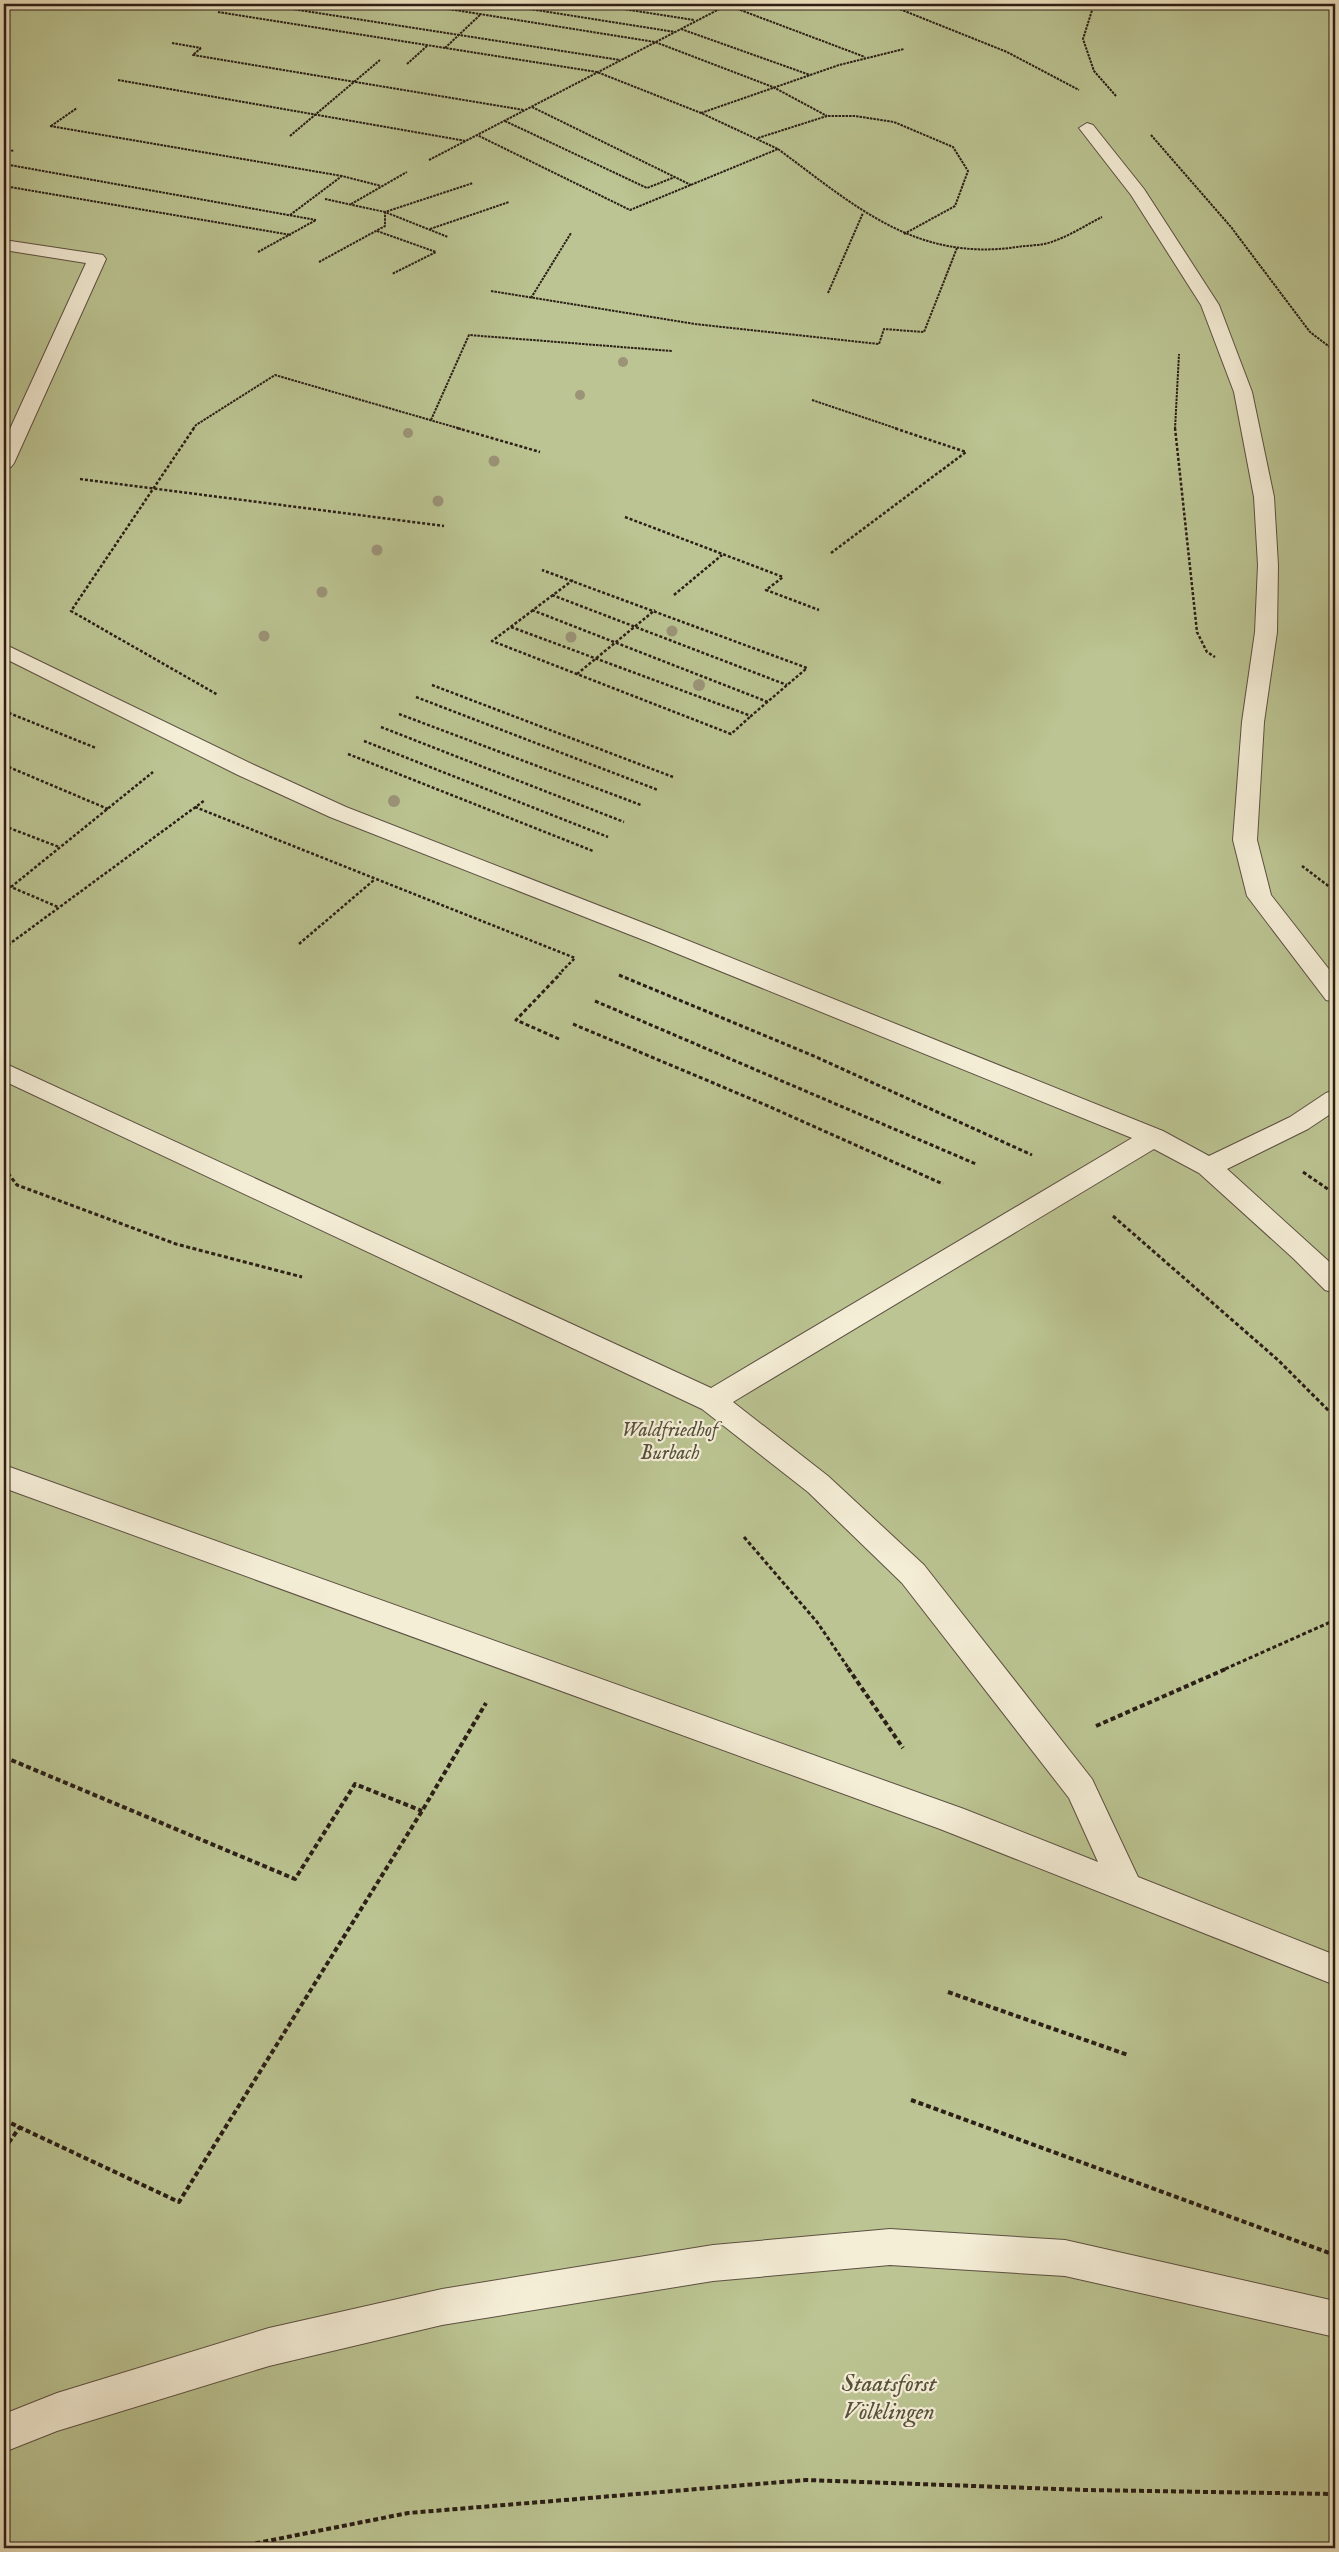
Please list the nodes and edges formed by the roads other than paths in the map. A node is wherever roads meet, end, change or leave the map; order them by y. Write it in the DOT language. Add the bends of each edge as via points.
graph roads {
  1 [pos="1087,128"];
  2 [pos="4,245"];
  3 [pos="4,463"];
  4 [pos="4,650"];
  5 [pos="1335,994"];
  6 [pos="4,1071"];
  7 [pos="1335,1099"];
  8 [pos="1154,1137"];
  9 [pos="1208,1166"];
  10 [pos="1335,1283"];
  11 [pos="712,1400"];
  12 [pos="4,1476"];
  13 [pos="1127,1889"];
  14 [pos="1335,1970"];
  15 [pos="1335,2319"];
  16 [pos="4,2433"];
  1 -- 5 [label="lane" via="1138,193 1210,305 1243,392 1264,497 1267,584 1266,632 1253,722 1245,840 1259,896"];
  2 -- 3 [label="lane" via="97,259"];
  4 -- 8 [label="lane" via="338,812"];
  6 -- 11 [label="lane"];
  7 -- 9 [label="lane" via="1299,1123"];
  8 -- 9 [label="lane"];
  8 -- 11 [label="lane"];
  9 -- 10 [label="lane"];
  11 -- 13 [label="lane" via="818,1484 913,1574 1081,1789"];
  12 -- 13 [label="lane" via="952,1820"];
  13 -- 14 [label="lane"];
  15 -- 16 [label="lane" via="1065,2258 890,2247 713,2263 442,2307 269,2347 57,2412"];
}
